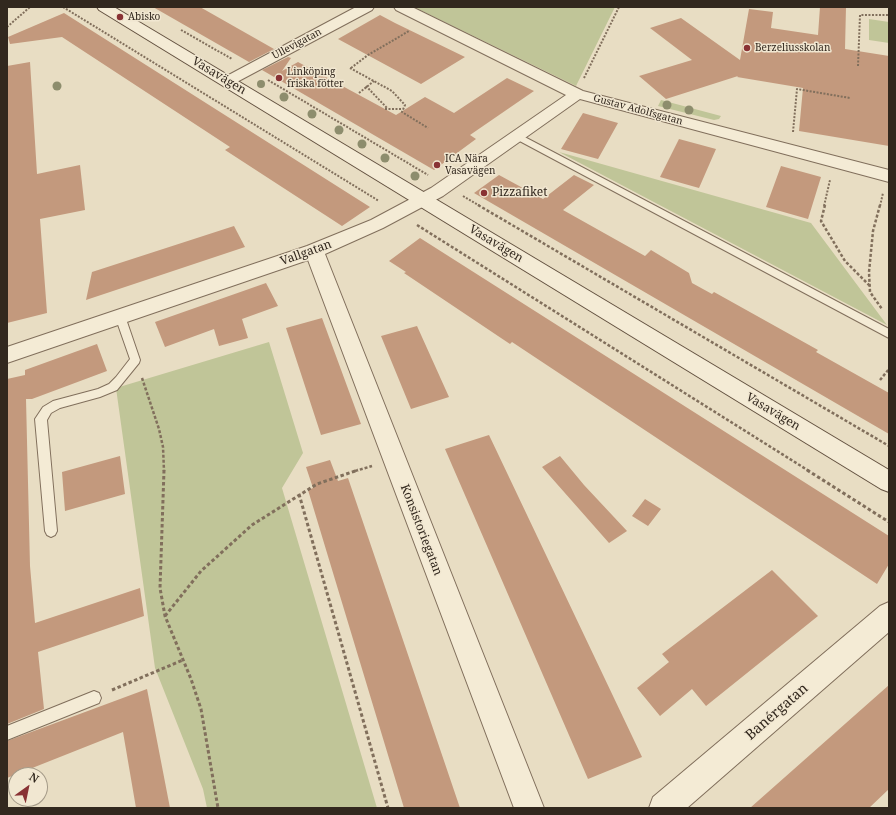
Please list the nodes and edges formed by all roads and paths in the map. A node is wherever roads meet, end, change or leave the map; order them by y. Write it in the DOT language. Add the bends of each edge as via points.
graph roads {
  1 [pos="30,7"];
  2 [pos="63,7"];
  3 [pos="104,7"];
  4 [pos="367,7"];
  5 [pos="401,7"];
  6 [pos="619,7"];
  7 [pos="889,16"];
  8 [pos="428,20"];
  9 [pos="7,27"];
  10 [pos="181,29"];
  11 [pos="858,66"];
  12 [pos="250,69"];
  13 [pos="228,81"];
  14 [pos="374,81"];
  15 [pos="366,86"];
  16 [pos="359,92"];
  17 [pos="577,94"];
  18 [pos="850,98"];
  19 [pos="402,110"];
  20 [pos="428,128"];
  21 [pos="794,128"];
  22 [pos="517,136"];
  23 [pos="835,162"];
  24 [pos="888,176"];
  25 [pos="446,186"];
  26 [pos="424,200"];
  27 [pos="400,213"];
  28 [pos="314,251"];
  29 [pos="870,286"];
  30 [pos="885,313"];
  31 [pos="120,316"];
  32 [pos="889,334"];
  33 [pos="7,355"];
  34 [pos="135,360"];
  35 [pos="889,369"];
  36 [pos="880,380"];
  37 [pos="889,446"];
  38 [pos="393,459"];
  39 [pos="889,482"];
  40 [pos="299,494"];
  41 [pos="889,522"];
  42 [pos="51,531"];
  43 [pos="889,615"];
  44 [pos="165,616"];
  45 [pos="183,660"];
  46 [pos="94,698"];
  47 [pos="7,733"];
  48 [pos="218,808"];
  49 [pos="388,808"];
  50 [pos="529,808"];
  51 [pos="664,808"];
  1 -- 9 [label="path"];
  2 -- 27 [label="path"];
  3 -- 13 [label="street, Vasavägen"];
  4 -- 12 [label="street, Ullevigatan"];
  5 -- 8 [label="street, Gustav Adolfsgatan"];
  6 -- 17 [label="path"];
  7 -- 11 [label="path" via="860,15"];
  8 -- 14 [label="path" via="350,68"];
  8 -- 17 [label="street, Gustav Adolfsgatan"];
  10 -- 12 [label="path"];
  12 -- 13 [label="street, Ullevigatan"];
  12 -- 25 [label="path"];
  13 -- 26 [label="street, Vasavägen"];
  14 -- 15 [label="path"];
  14 -- 19 [label="path" via="399,98 405,105"];
  15 -- 16 [label="path"];
  15 -- 19 [label="path" via="386,108"];
  17 -- 22 [label="street, Vallgatan"];
  17 -- 23 [label="street, Gustav Adolfsgatan"];
  18 -- 21 [label="path" via="797,89"];
  19 -- 20 [label="path" via="404,114"];
  22 -- 25 [label="street, Vallgatan"];
  22 -- 32 [label="lane"];
  23 -- 24 [label="street, Gustav Adolfsgatan"];
  23 -- 29 [label="path" via="820,221 845,261"];
  24 -- 29 [label="path" via="873,231"];
  25 -- 26 [label="street, Vallgatan"];
  25 -- 37 [label="path"];
  26 -- 27 [label="street, Vallgatan"];
  26 -- 39 [label="street, Vasavägen"];
  27 -- 28 [label="street, Vallgatan"];
  27 -- 41 [label="path"];
  28 -- 31 [label="street, Vallgatan"];
  28 -- 38 [label="street, Konsistoriegatan"];
  29 -- 30 [label="path" via="870,292"];
  31 -- 33 [label="street, Vallgatan"];
  31 -- 34 [label="lane"];
  34 -- 42 [label="lane" via="113,387 90,397 57,404 47,410 41,419"];
  34 -- 44 [label="path" via="149,393 163,447 160,588"];
  35 -- 36 [label="path"];
  38 -- 40 [label="path" via="317,484"];
  38 -- 50 [label="street, Konsistoriegatan"];
  40 -- 44 [label="path" via="252,525 222,550"];
  40 -- 49 [label="path"];
  43 -- 51 [label="street, Banérgatan"];
  44 -- 45 [label="path"];
  45 -- 46 [label="path"];
  45 -- 48 [label="path" via="201,709"];
  46 -- 47 [label="lane"];
}
